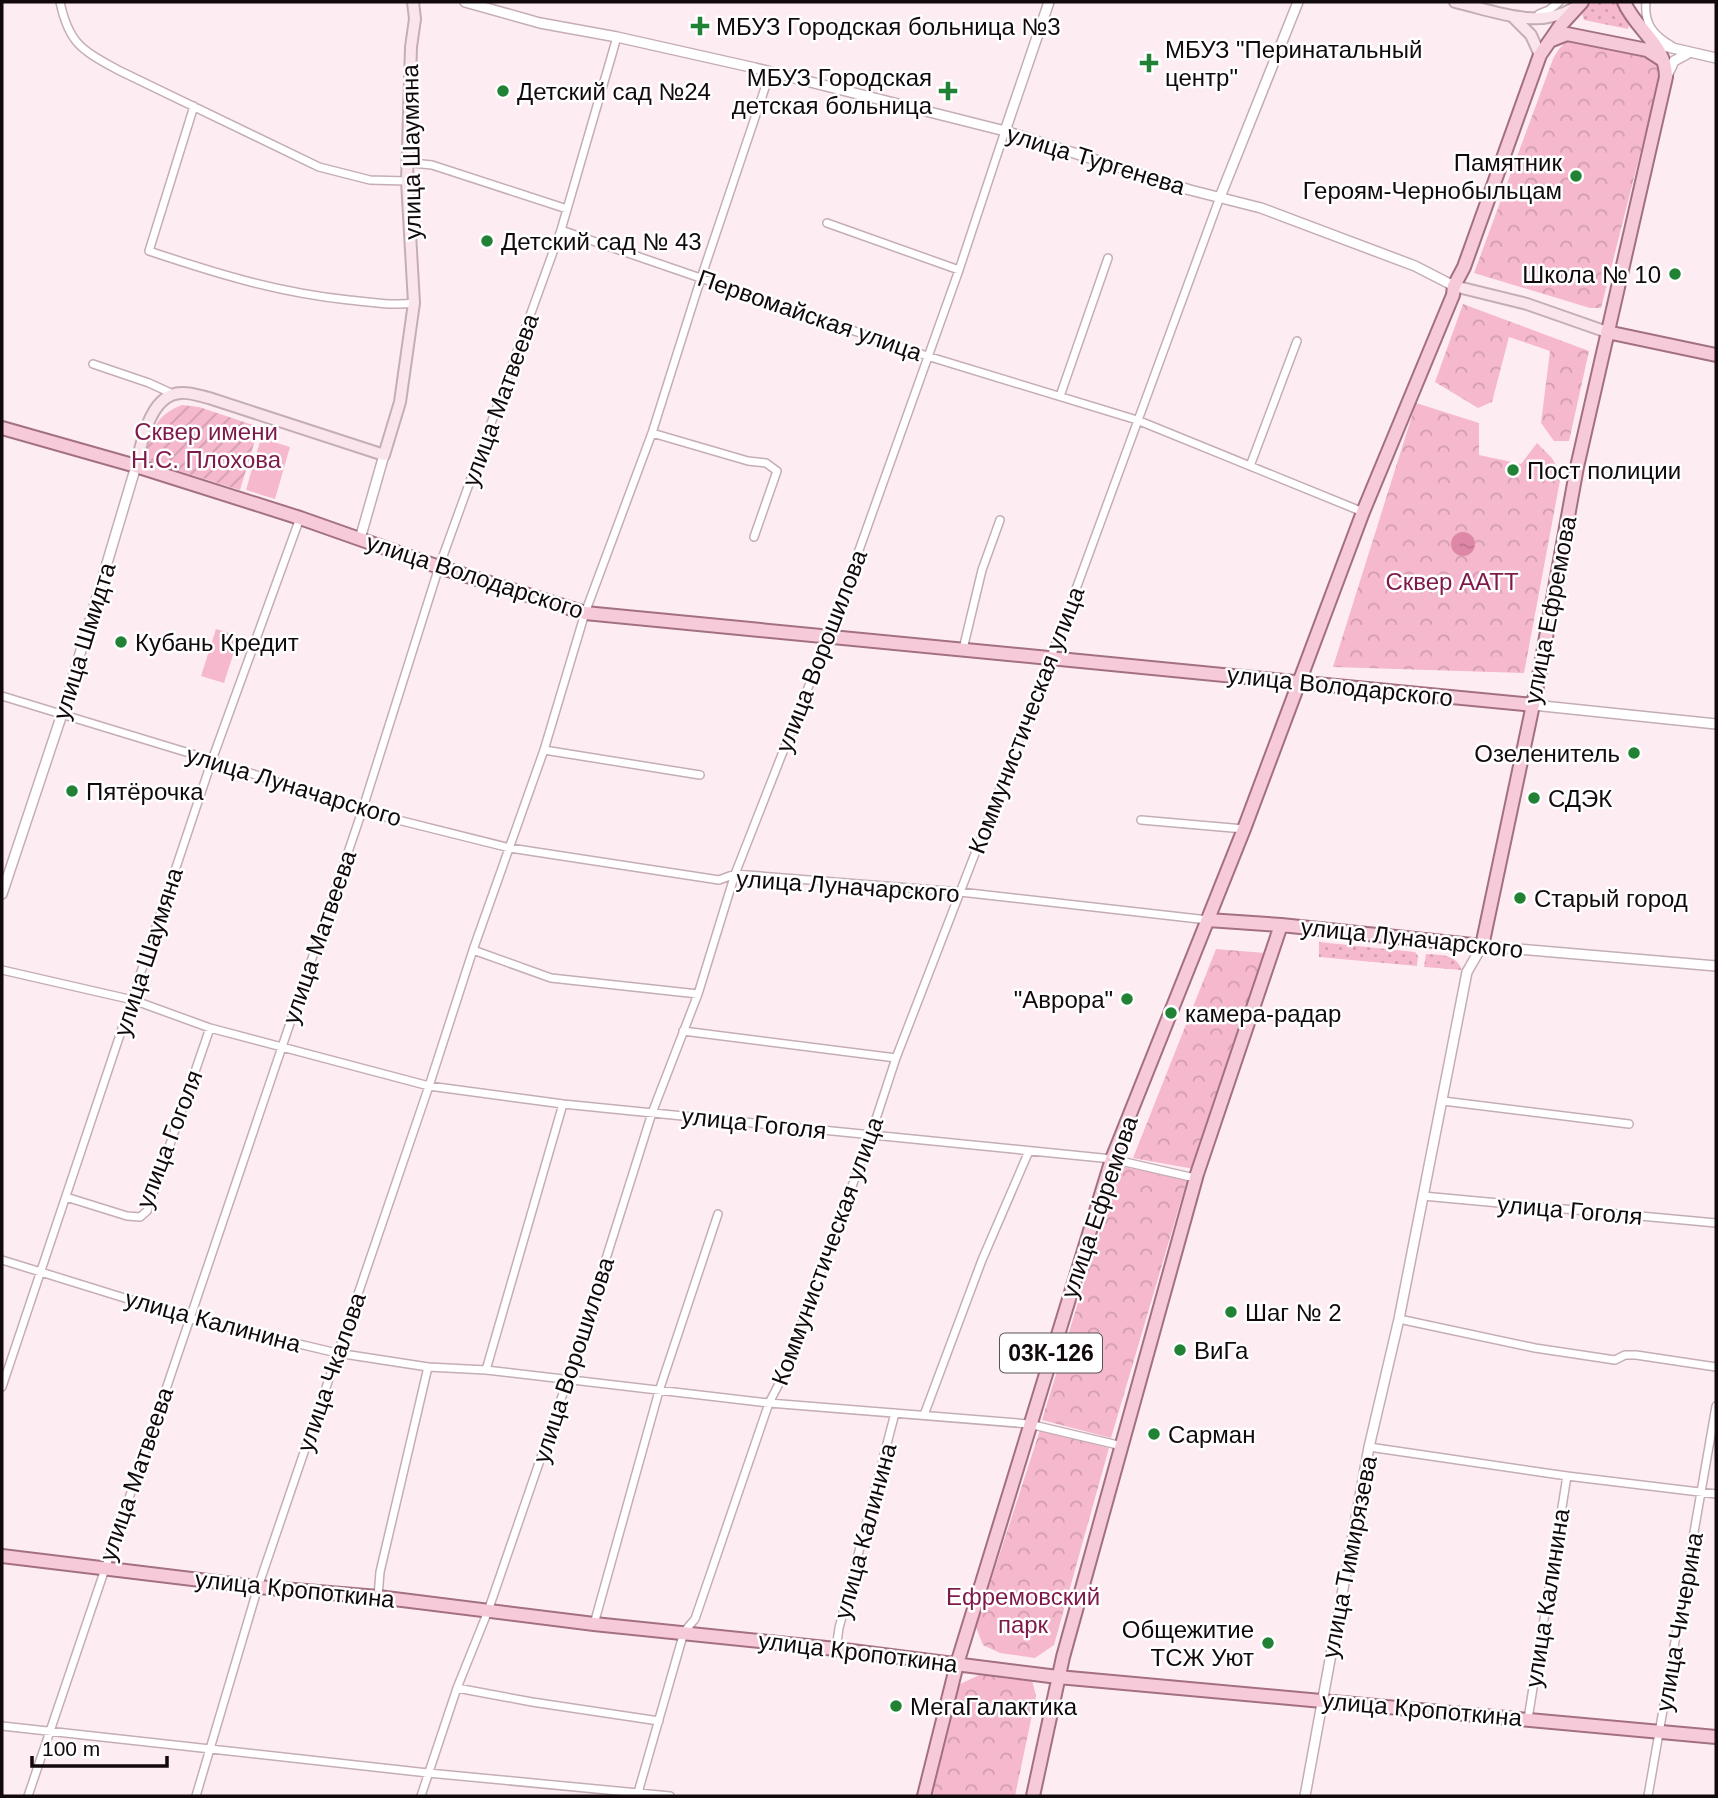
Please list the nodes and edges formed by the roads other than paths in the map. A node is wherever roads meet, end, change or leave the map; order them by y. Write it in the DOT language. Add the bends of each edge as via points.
graph roads {
  1 [pos="60,2"];
  2 [pos="413,2"];
  3 [pos="465,2"];
  4 [pos="1049,2"];
  5 [pos="1298,2"];
  6 [pos="1455,2"];
  7 [pos="1559,2"];
  8 [pos="1624,2"];
  9 [pos="1644,2"];
  10 [pos="1579,4"];
  11 [pos="1510,15"];
  12 [pos="1645,33"];
  13 [pos="617,37"];
  14 [pos="1655,44"];
  15 [pos="1689,53"];
  16 [pos="1541,54"];
  17 [pos="1716,58"];
  18 [pos="1666,71"];
  19 [pos="770,73"];
  20 [pos="194,106"];
  21 [pos="1004,131"];
  22 [pos="412,163"];
  23 [pos="407,181"];
  24 [pos="1220,197"];
  25 [pos="567,209"];
  26 [pos="827,223"];
  27 [pos="561,230"];
  28 [pos="1108,258"];
  29 [pos="959,270"];
  30 [pos="701,278"];
  31 [pos="1454,286"];
  32 [pos="414,303"];
  33 [pos="1607,332"];
  34 [pos="1297,341"];
  35 [pos="1716,355"];
  36 [pos="928,356"];
  37 [pos="93,365"];
  38 [pos="173,394"];
  39 [pos="1060,397"];
  40 [pos="1137,420"];
  41 [pos="2,428"];
  42 [pos="652,433"];
  43 [pos="384,455"];
  44 [pos="136,466"];
  45 [pos="1251,466"];
  46 [pos="1363,512"];
  47 [pos="300,518"];
  48 [pos="1000,520"];
  49 [pos="754,537"];
  50 [pos="360,539"];
  51 [pos="439,567"];
  52 [pos="585,613"];
  53 [pos="828,637"];
  54 [pos="963,649"];
  55 [pos="1051,657"];
  56 [pos="1297,682"];
  57 [pos="2,696"];
  58 [pos="1533,705"];
  59 [pos="62,714"];
  60 [pos="1716,724"];
  61 [pos="544,750"];
  62 [pos="212,760"];
  63 [pos="700,775"];
  64 [pos="362,811"];
  65 [pos="1141,820"];
  66 [pos="1244,829"];
  67 [pos="510,848"];
  68 [pos="735,874"];
  69 [pos="960,892"];
  70 [pos="2,894"];
  71 [pos="1208,920"];
  72 [pos="1281,925"];
  73 [pos="1482,946"];
  74 [pos="473,950"];
  75 [pos="1716,966"];
  76 [pos="2,970"];
  77 [pos="698,994"];
  78 [pos="133,1000"];
  79 [pos="210,1028"];
  80 [pos="683,1031"];
  81 [pos="281,1047"];
  82 [pos="896,1058"];
  83 [pos="429,1086"];
  84 [pos="1443,1101"];
  85 [pos="563,1104"];
  86 [pos="652,1113"];
  87 [pos="1629,1124"];
  88 [pos="871,1134"];
  89 [pos="1029,1151"];
  90 [pos="1112,1159"];
  91 [pos="1195,1178"];
  92 [pos="66,1196"];
  93 [pos="1423,1196"];
  94 [pos="718,1214"];
  95 [pos="1716,1223"];
  96 [pos="2,1260"];
  97 [pos="39,1271"];
  98 [pos="189,1318"];
  99 [pos="1399,1319"];
  100 [pos="337,1353"];
  101 [pos="428,1367"];
  102 [pos="1716,1367"];
  103 [pos="486,1370"];
  104 [pos="568,1379"];
  105 [pos="2,1387"];
  106 [pos="659,1391"];
  107 [pos="769,1403"];
  108 [pos="1716,1406"];
  109 [pos="895,1413"];
  110 [pos="923,1415"];
  111 [pos="1029,1424"];
  112 [pos="1122,1447"];
  113 [pos="1369,1447"];
  114 [pos="1566,1476"];
  115 [pos="1701,1493"];
  116 [pos="1716,1494"];
  117 [pos="2,1556"];
  118 [pos="105,1568"];
  119 [pos="258,1587"];
  120 [pos="378,1597"];
  121 [pos="488,1611"];
  122 [pos="594,1624"];
  123 [pos="684,1632"];
  124 [pos="836,1649"];
  125 [pos="957,1664"];
  126 [pos="1058,1677"];
  127 [pos="457,1688"];
  128 [pos="1322,1700"];
  129 [pos="1528,1719"];
  130 [pos="659,1721"];
  131 [pos="2,1726"];
  132 [pos="1660,1731"];
  133 [pos="51,1732"];
  134 [pos="1716,1737"];
  135 [pos="211,1750"];
  136 [pos="428,1773"];
  137 [pos="637,1794"];
  138 [pos="28,1796"];
  139 [pos="196,1796"];
  140 [pos="421,1796"];
  141 [pos="670,1796"];
  142 [pos="924,1796"];
  143 [pos="1033,1796"];
  144 [pos="1305,1796"];
  145 [pos="1648,1796"];
  1 -- 20 [label="street" via="74,42 90,55"];
  2 -- 23 [label="main road, улица Шаумяна"];
  3 -- 13 [label="street, улица Тургенева" via="540,23"];
  4 -- 21 [label="street, улица Ворошилова"];
  5 -- 24 [label="street, Коммунистическая улица"];
  6 -- 11 [label="main road"];
  7 -- 11 [label="street" via="1543,13"];
  8 -- 12 [label="main road"];
  9 -- 12 [label="street" via="1640,16"];
  9 -- 15 [label="street" via="1653,31"];
  10 -- 11 [label="main road" via="1546,19"];
  10 -- 16 [label="main road, улица Ефремова"];
  11 -- 16 [label="main road" via="1531,35"];
  12 -- 14 [label="main road"];
  13 -- 19 [label="street, улица Тургенева"];
  13 -- 25 [label="street, улица Матвеева"];
  14 -- 15 [label="street"];
  14 -- 18 [label="main road"];
  15 -- 17 [label="street"];
  15 -- 18 [label="street"];
  16 -- 18 [label="main road" via="1552,40 1567,33 1647,50"];
  16 -- 31 [label="main road, улица Ефремова"];
  18 -- 33 [label="main road, улица Ефремова"];
  19 -- 21 [label="street, улица Тургенева"];
  19 -- 30 [label="street, улица Чкалова"];
  20 -- 23 [label="street" via="327,170 370,180"];
  20 -- 32 [label="street" via="149,251 308,296"];
  21 -- 24 [label="street, улица Тургенева"];
  21 -- 29 [label="street, улица Ворошилова"];
  22 -- 25 [label="street" via="432,165"];
  23 -- 32 [label="main road, улица Шаумяна"];
  24 -- 31 [label="street, улица Тургенева" via="1415,266"];
  24 -- 40 [label="street, Коммунистическая улица"];
  25 -- 27 [label="street, улица Матвеева"];
  26 -- 29 [label="street"];
  27 -- 30 [label="street, Первомайская улица"];
  27 -- 51 [label="street, улица Матвеева"];
  28 -- 39 [label="street"];
  29 -- 36 [label="street, улица Ворошилова"];
  30 -- 36 [label="street, Первомайская улица"];
  30 -- 42 [label="street, улица Чкалова"];
  31 -- 33 [label="main road, улица Тургенева" via="1527,304"];
  31 -- 46 [label="main road, улица Ефремова"];
  32 -- 43 [label="main road, улица Шаумяна" via="400,402"];
  33 -- 35 [label="main road, улица Тургенева"];
  33 -- 58 [label="main road, улица Ефремова"];
  34 -- 45 [label="street"];
  36 -- 39 [label="street, Первомайская улица"];
  36 -- 53 [label="street, улица Ворошилова"];
  37 -- 38 [label="street"];
  38 -- 43 [label="main road" via="209,398"];
  38 -- 44 [label="main road, улица Шмидта" via="151,417"];
  39 -- 40 [label="street, Первомайская улица"];
  40 -- 45 [label="street, Первомайская улица"];
  40 -- 55 [label="street, Коммунистическая улица"];
  41 -- 44 [label="main road, улица Володарского"];
  42 -- 49 [label="street" via="766,463 776,471"];
  42 -- 52 [label="street, улица Чкалова"];
  43 -- 50 [label="street, улица Шаумяна"];
  44 -- 47 [label="main road, улица Володарского"];
  44 -- 59 [label="street, улица Шмидта"];
  45 -- 46 [label="street, Первомайская улица"];
  46 -- 56 [label="main road, улица Ефремова"];
  47 -- 50 [label="main road, улица Володарского"];
  47 -- 62 [label="street, улица Шаумяна"];
  48 -- 54 [label="street" via="982,570"];
  50 -- 51 [label="main road, улица Володарского"];
  51 -- 52 [label="main road, улица Володарского"];
  51 -- 64 [label="street, улица Матвеева"];
  52 -- 53 [label="main road, улица Володарского"];
  52 -- 61 [label="street, улица Чкалова"];
  53 -- 54 [label="main road, улица Володарского"];
  53 -- 68 [label="street, улица Ворошилова"];
  54 -- 55 [label="main road, улица Володарского"];
  55 -- 56 [label="main road, улица Володарского"];
  55 -- 69 [label="street, Коммунистическая улица"];
  56 -- 58 [label="main road, улица Володарского"];
  56 -- 66 [label="main road, улица Ефремова"];
  57 -- 59 [label="street, улица Луначарского"];
  58 -- 60 [label="street, улица Володарского"];
  58 -- 73 [label="main road, улица Ефремова"];
  59 -- 62 [label="street, улица Луначарского"];
  59 -- 70 [label="street, улица Шмидта"];
  61 -- 63 [label="street"];
  61 -- 67 [label="street, улица Чкалова"];
  62 -- 64 [label="street, улица Луначарского"];
  62 -- 78 [label="street, улица Шаумяна"];
  64 -- 67 [label="street, улица Луначарского"];
  64 -- 81 [label="street, улица Матвеева"];
  65 -- 66 [label="street"];
  66 -- 71 [label="main road, улица Ефремова"];
  67 -- 68 [label="street, улица Луначарского" via="719,880"];
  67 -- 74 [label="street, улица Чкалова"];
  68 -- 69 [label="street, улица Луначарского"];
  68 -- 77 [label="street, улица Ворошилова"];
  69 -- 71 [label="street, улица Луначарского"];
  69 -- 82 [label="street, Коммунистическая улица"];
  71 -- 72 [label="main road, улица Луначарского"];
  71 -- 90 [label="main road, улица Ефремова / 03К-126"];
  72 -- 73 [label="main road, улица Луначарского"];
  72 -- 91 [label="main road"];
  73 -- 75 [label="street, улица Луначарского"];
  73 -- 84 [label="street, улица Тимирязева" via="1467,972"];
  74 -- 77 [label="street" via="551,978"];
  74 -- 83 [label="street, улица Чкалова"];
  76 -- 78 [label="street, улица Гоголя"];
  77 -- 80 [label="street, улица Ворошилова"];
  78 -- 79 [label="street, улица Гоголя"];
  78 -- 92 [label="street, улица Шаумяна"];
  79 -- 81 [label="street, улица Гоголя"];
  79 -- 92 [label="street, улица Гоголя" via="147,1211 140,1217 127,1216"];
  80 -- 82 [label="street"];
  80 -- 86 [label="street, улица Ворошилова"];
  81 -- 83 [label="street, улица Гоголя"];
  81 -- 98 [label="street, улица Матвеева"];
  82 -- 88 [label="street, Коммунистическая улица"];
  83 -- 85 [label="street, улица Гоголя"];
  83 -- 100 [label="street, улица Чкалова"];
  84 -- 87 [label="street"];
  84 -- 93 [label="street, улица Тимирязева"];
  85 -- 86 [label="street, улица Гоголя"];
  85 -- 103 [label="street"];
  86 -- 88 [label="street, улица Гоголя"];
  86 -- 104 [label="street, улица Ворошилова"];
  88 -- 89 [label="street, улица Гоголя"];
  88 -- 107 [label="street, Коммунистическая улица"];
  89 -- 90 [label="street, улица Гоголя"];
  89 -- 110 [label="street"];
  90 -- 91 [label="street, улица Гоголя"];
  90 -- 111 [label="main road, улица Ефремова / 03К-126"];
  91 -- 112 [label="main road"];
  92 -- 97 [label="street, улица Шаумяна"];
  93 -- 95 [label="street, улица Гоголя"];
  93 -- 99 [label="street, улица Тимирязева"];
  94 -- 106 [label="street"];
  96 -- 97 [label="street, улица Калинина"];
  97 -- 98 [label="street, улица Калинина"];
  97 -- 105 [label="street, улица Шаумяна"];
  98 -- 100 [label="street, улица Калинина"];
  98 -- 118 [label="street, улица Матвеева"];
  99 -- 102 [label="street" via="1562,1352 1615,1360 1636,1354"];
  99 -- 113 [label="street, улица Тимирязева"];
  100 -- 101 [label="street, улица Калинина"];
  100 -- 119 [label="street, улица Чкалова"];
  101 -- 103 [label="street, улица Калинина"];
  101 -- 120 [label="street"];
  103 -- 104 [label="street, улица Калинина"];
  104 -- 106 [label="street, улица Калинина"];
  104 -- 121 [label="street, улица Ворошилова"];
  106 -- 107 [label="street, улица Калинина"];
  106 -- 122 [label="street"];
  107 -- 109 [label="street, улица Калинина"];
  107 -- 123 [label="street, Коммунистическая улица" via="695,1619"];
  108 -- 115 [label="street, улица Чичерина"];
  109 -- 110 [label="street, улица Калинина"];
  109 -- 124 [label="street, улица Калинина"];
  110 -- 111 [label="street, улица Калинина"];
  111 -- 112 [label="street, улица Калинина"];
  111 -- 125 [label="main road, улица Ефремова / 03К-126"];
  112 -- 126 [label="main road"];
  113 -- 114 [label="street, улица Калинина"];
  113 -- 128 [label="street, улица Тимирязева"];
  114 -- 115 [label="street, улица Калинина"];
  114 -- 129 [label="street, улица Калинина"];
  115 -- 116 [label="street, улица Калинина"];
  115 -- 132 [label="street, улица Чичерина"];
  117 -- 118 [label="main road, улица Кропоткина"];
  118 -- 119 [label="main road, улица Кропоткина"];
  118 -- 133 [label="street, улица Матвеева"];
  119 -- 120 [label="main road, улица Кропоткина"];
  119 -- 135 [label="street, улица Чкалова"];
  120 -- 121 [label="main road, улица Кропоткина"];
  121 -- 122 [label="main road, улица Кропоткина"];
  121 -- 127 [label="street, улица Ворошилова"];
  122 -- 123 [label="main road, улица Кропоткина"];
  123 -- 124 [label="main road, улица Кропоткина"];
  123 -- 130 [label="street, Коммунистическая улица"];
  124 -- 125 [label="main road, улица Кропоткина"];
  125 -- 126 [label="main road, улица Кропоткина"];
  125 -- 142 [label="main road, улица Ефремова / 03К-126"];
  126 -- 128 [label="main road, улица Кропоткина"];
  126 -- 143 [label="main road"];
  127 -- 130 [label="street"];
  127 -- 136 [label="street, улица Ворошилова"];
  128 -- 129 [label="main road, улица Кропоткина"];
  128 -- 144 [label="street, улица Тимирязева"];
  129 -- 132 [label="main road, улица Кропоткина"];
  130 -- 137 [label="street, Коммунистическая улица"];
  131 -- 133 [label="street"];
  132 -- 134 [label="main road, улица Кропоткина"];
  132 -- 145 [label="street, улица Чичерина"];
  133 -- 135 [label="street"];
  133 -- 138 [label="street, улица Матвеева"];
  135 -- 136 [label="street"];
  135 -- 139 [label="street, улица Чкалова"];
  136 -- 137 [label="street"];
  136 -- 140 [label="street, улица Ворошилова"];
  137 -- 141 [label="street"];
}
